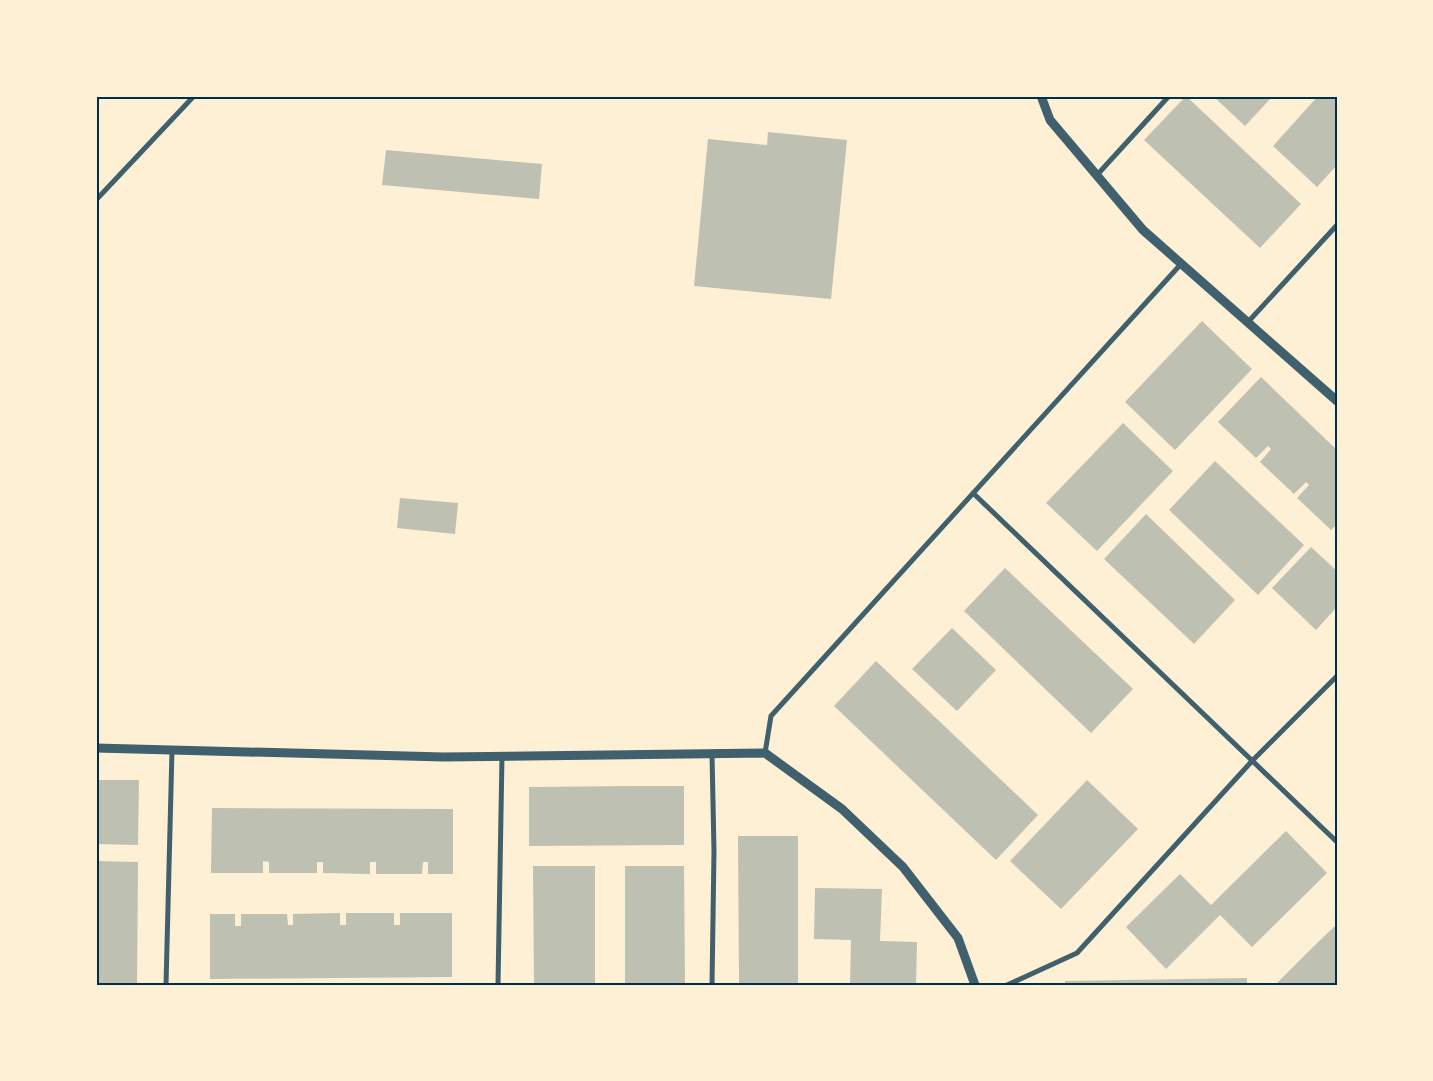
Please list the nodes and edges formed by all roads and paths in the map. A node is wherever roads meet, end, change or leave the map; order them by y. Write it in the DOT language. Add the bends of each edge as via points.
graph roads {
  1 [pos="194,96"];
  2 [pos="1041,96"];
  3 [pos="1169,96"];
  4 [pos="1097,175"];
  5 [pos="96,200"];
  6 [pos="1337,225"];
  7 [pos="1181,264"];
  8 [pos="1248,322"];
  9 [pos="1337,401"];
  10 [pos="973,493"];
  11 [pos="1337,676"];
  12 [pos="96,748"];
  13 [pos="172,750"];
  14 [pos="766,753"];
  15 [pos="712,754"];
  16 [pos="502,756"];
  17 [pos="1252,761"];
  18 [pos="1337,842"];
  19 [pos="166,985"];
  20 [pos="498,985"];
  21 [pos="712,985"];
  22 [pos="975,985"];
  23 [pos="1007,985"];
  1 -- 5 [label="street"];
  2 -- 4 [label="street" via="1050,120"];
  3 -- 4 [label="street"];
  4 -- 7 [label="street" via="1143,230"];
  6 -- 8 [label="street"];
  7 -- 8 [label="street"];
  7 -- 10 [label="street"];
  8 -- 9 [label="street"];
  10 -- 14 [label="street" via="771,716"];
  10 -- 17 [label="street"];
  11 -- 17 [label="street"];
  12 -- 13 [label="street"];
  13 -- 16 [label="street"];
  13 -- 19 [label="street"];
  14 -- 15 [label="street"];
  14 -- 22 [label="street" via="842,809 903,867 958,938"];
  15 -- 16 [label="street"];
  15 -- 21 [label="street"];
  16 -- 20 [label="street"];
  17 -- 18 [label="street"];
  17 -- 23 [label="street" via="1076,953"];
}
